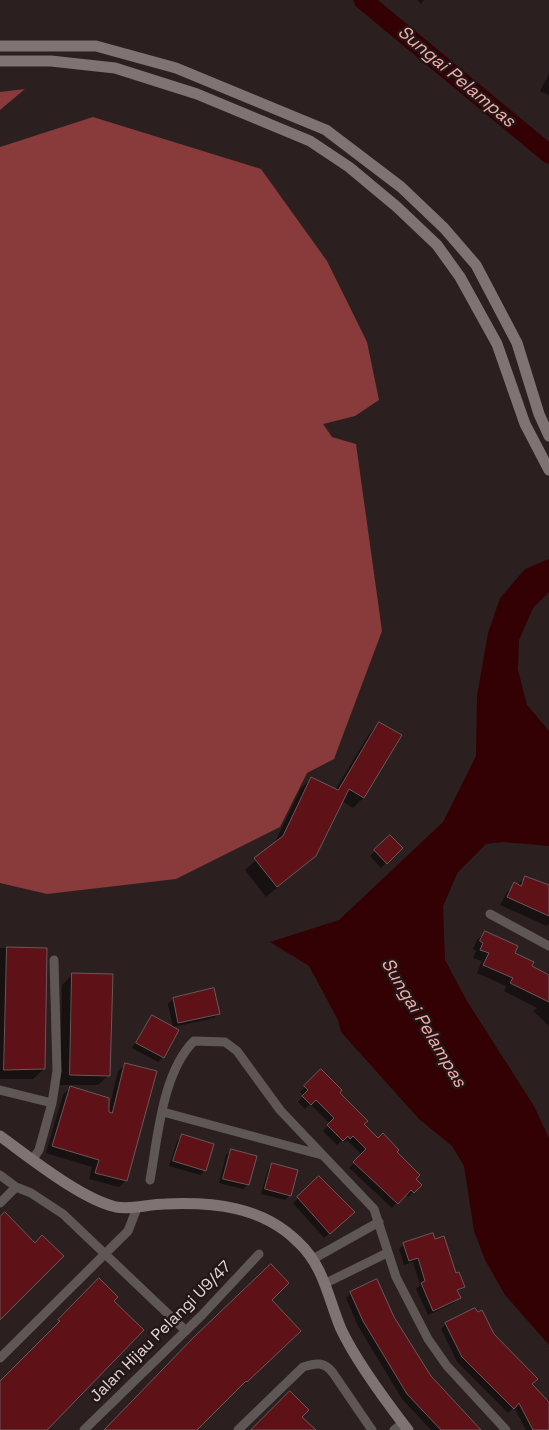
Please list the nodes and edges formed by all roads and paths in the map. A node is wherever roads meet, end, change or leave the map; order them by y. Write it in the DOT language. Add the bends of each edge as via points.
graph roads {
  1 [pos="0,46"];
  2 [pos="0,61"];
  3 [pos="549,436"];
  4 [pos="549,470"];
  5 [pos="490,914"];
  6 [pos="549,946"];
  7 [pos="54,960"];
  8 [pos="0,1090"];
  9 [pos="52,1102"];
  10 [pos="163,1112"];
  11 [pos="0,1136"];
  12 [pos="322,1155"];
  13 [pos="33,1159"];
  14 [pos="0,1175"];
  15 [pos="150,1180"];
  16 [pos="16,1187"];
  17 [pos="0,1203"];
  18 [pos="137,1208"];
  19 [pos="379,1222"];
  20 [pos="387,1253"];
  21 [pos="106,1254"];
  22 [pos="260,1254"];
  23 [pos="313,1259"];
  24 [pos="326,1283"];
  25 [pos="186,1331"];
  26 [pos="0,1358"];
  27 [pos="402,1428"];
  28 [pos="84,1430"];
  29 [pos="238,1430"];
  30 [pos="372,1430"];
  31 [pos="506,1430"];
  1 -- 3 [label="street" via="96,46 176,68 326,130 401,188 444,228 476,265 517,343"];
  2 -- 4 [label="street" via="51,61 115,68 197,94 310,140 349,167 437,245 460,277 497,344 524,424"];
  5 -- 6 [label="street"];
  7 -- 9 [label="street" via="56,1071"];
  8 -- 9 [label="street"];
  9 -- 13 [label="street" via="39,1150"];
  10 -- 12 [label="street"];
  10 -- 12 [label="street" via="174,1069 187,1048 194,1041 225,1042 237,1051 280,1110"];
  10 -- 15 [label="street"];
  11 -- 13 [label="street"];
  12 -- 19 [label="street" via="374,1209"];
  13 -- 18 [label="street" via="94,1198 116,1206"];
  14 -- 16 [label="street"];
  16 -- 17 [label="street"];
  16 -- 21 [label="street" via="44,1200 63,1214"];
  18 -- 21 [label="street" via="128,1231"];
  18 -- 23 [label="street" via="190,1204 248,1210 271,1220 298,1241"];
  19 -- 20 [label="street"];
  19 -- 23 [label="street"];
  20 -- 24 [label="street"];
  20 -- 31 [label="street" via="399,1284 428,1339 447,1366"];
  21 -- 25 [label="street"];
  21 -- 26 [label="street"];
  22 -- 25 [label="street, Jalan Hijau Pelangi U9/47"];
  23 -- 24 [label="street"];
  24 -- 27 [label="street" via="342,1330"];
  25 -- 28 [label="street, Jalan Hijau Pelangi U9/47"];
  29 -- 30 [label="street" via="303,1367 321,1363 333,1372"];
}
